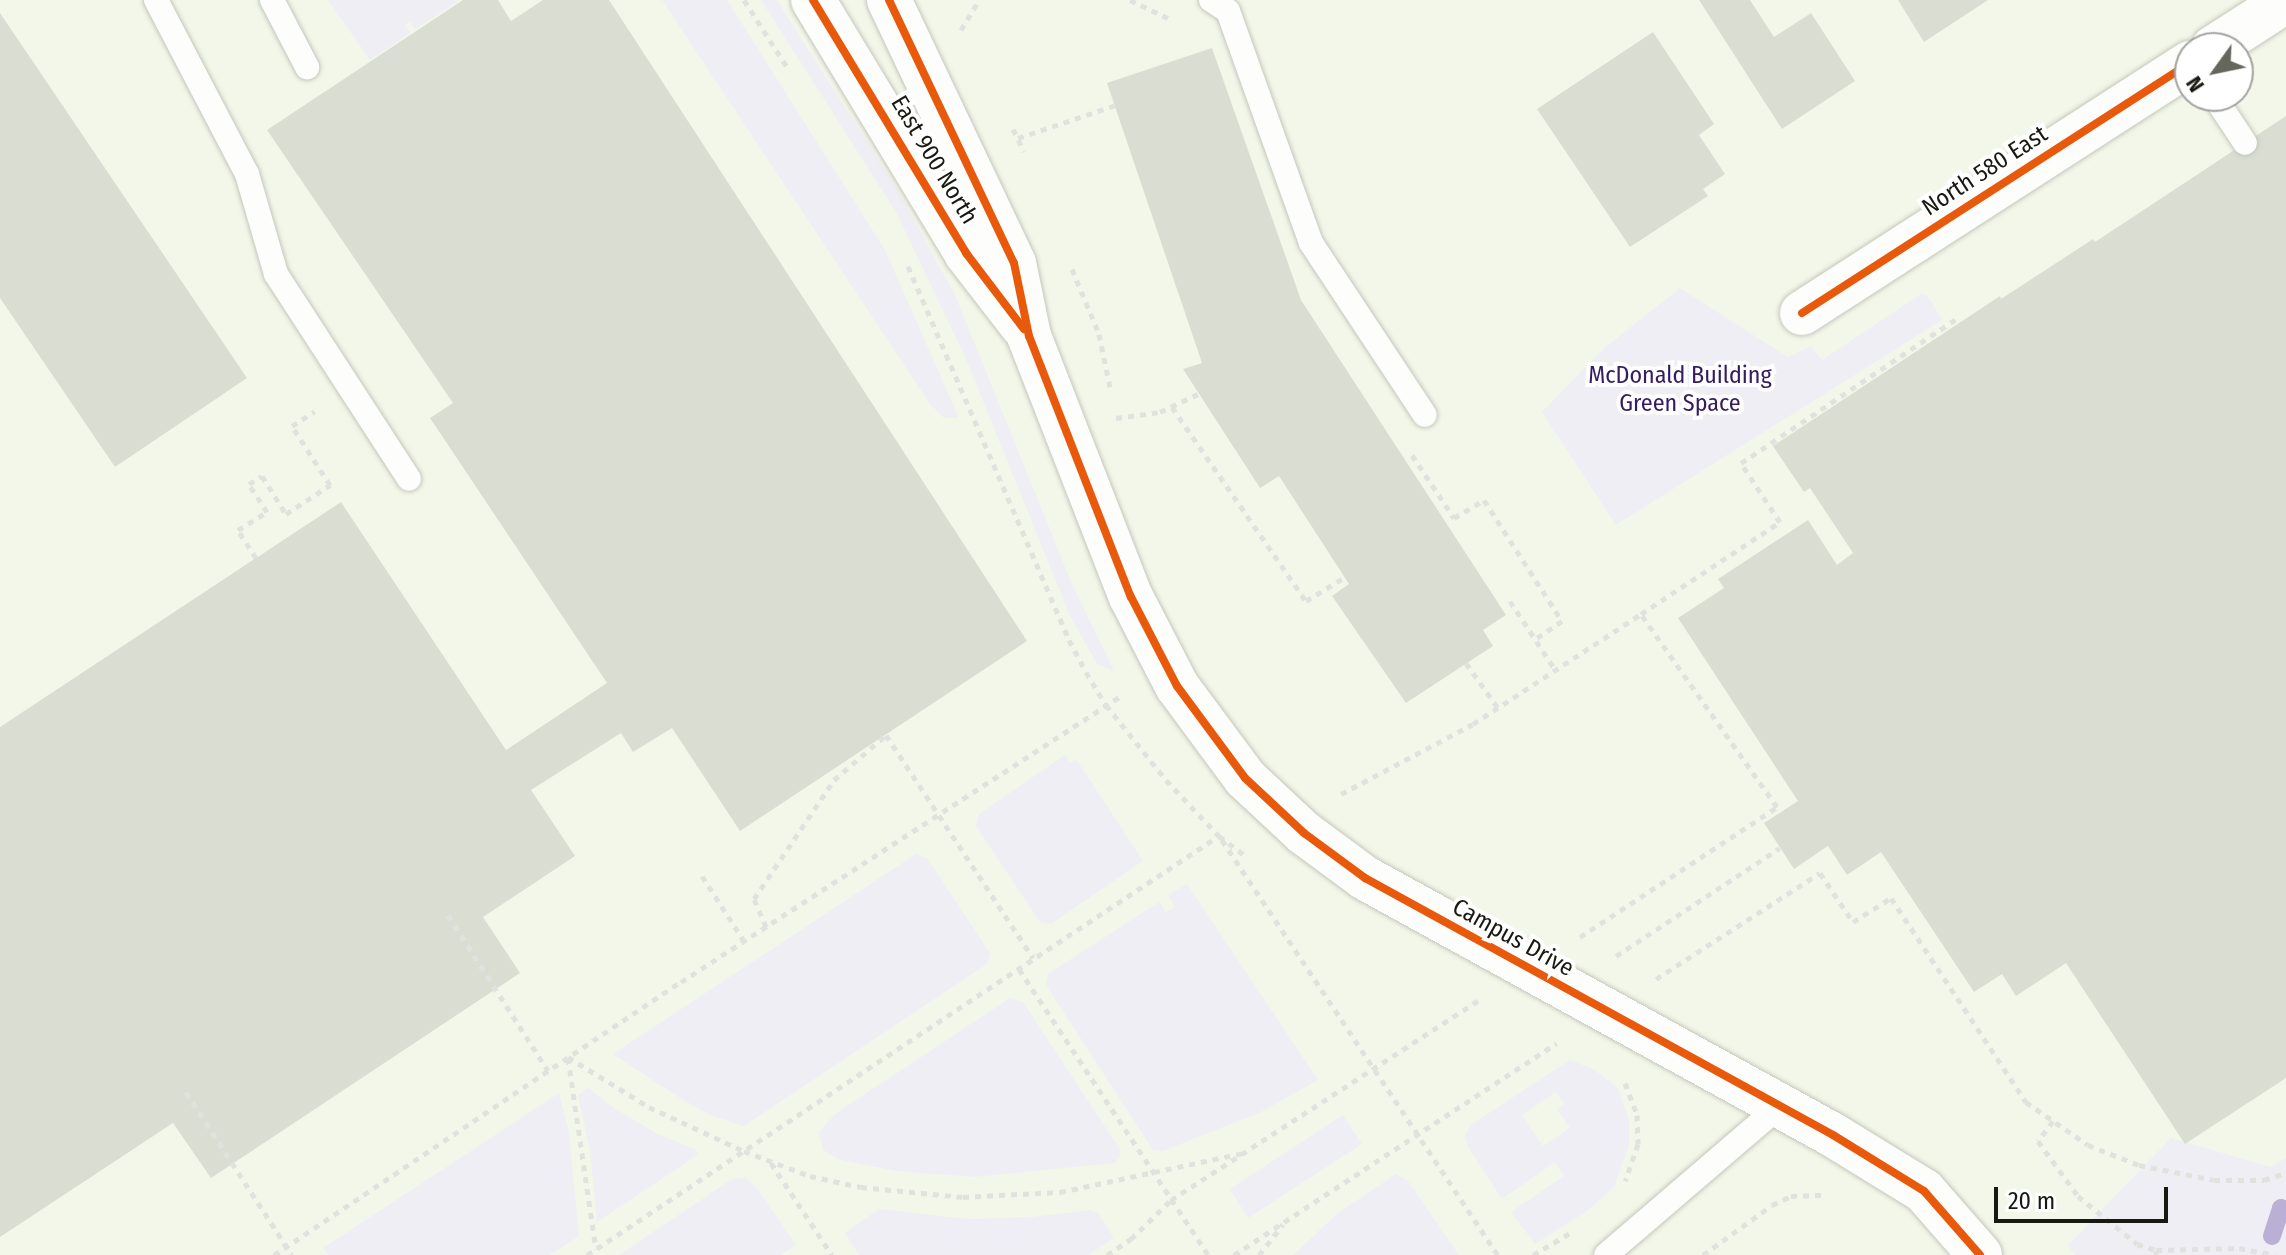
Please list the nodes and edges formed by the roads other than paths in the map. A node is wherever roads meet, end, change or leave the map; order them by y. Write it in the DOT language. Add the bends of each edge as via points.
graph roads {
  1 [pos="156,0"];
  2 [pos="272,0"];
  3 [pos="813,0"];
  4 [pos="889,0"];
  5 [pos="1211,0"];
  6 [pos="2286,1"];
  7 [pos="2238,32"];
  8 [pos="307,67"];
  9 [pos="2174,73"];
  10 [pos="2225,112"];
  11 [pos="2245,143"];
  12 [pos="1802,313"];
  13 [pos="1029,336"];
  14 [pos="1425,415"];
  15 [pos="409,479"];
  16 [pos="1118,563"];
  17 [pos="1780,1106"];
  18 [pos="1606,1255"];
  19 [pos="1980,1255"];
  1 -- 15 [label="lane" via="247,174 276,274"];
  2 -- 8 [label="lane"];
  3 -- 13 [label="street, East 900 North" via="966,253"];
  4 -- 13 [label="street, East 900 North" via="1014,263"];
  5 -- 14 [label="lane" via="1228,11 1311,243"];
  6 -- 7 [label="street"];
  9 -- 12 [label="street, North 580 East"];
  10 -- 11 [label="lane"];
  13 -- 16 [label="street, East 900 North"];
  16 -- 17 [label="street, Campus Drive" via="1144,627 1201,721 1245,778 1304,833 1365,878"];
  17 -- 18 [label="lane"];
  17 -- 19 [label="street, Campus Drive" via="1924,1191"];
}
